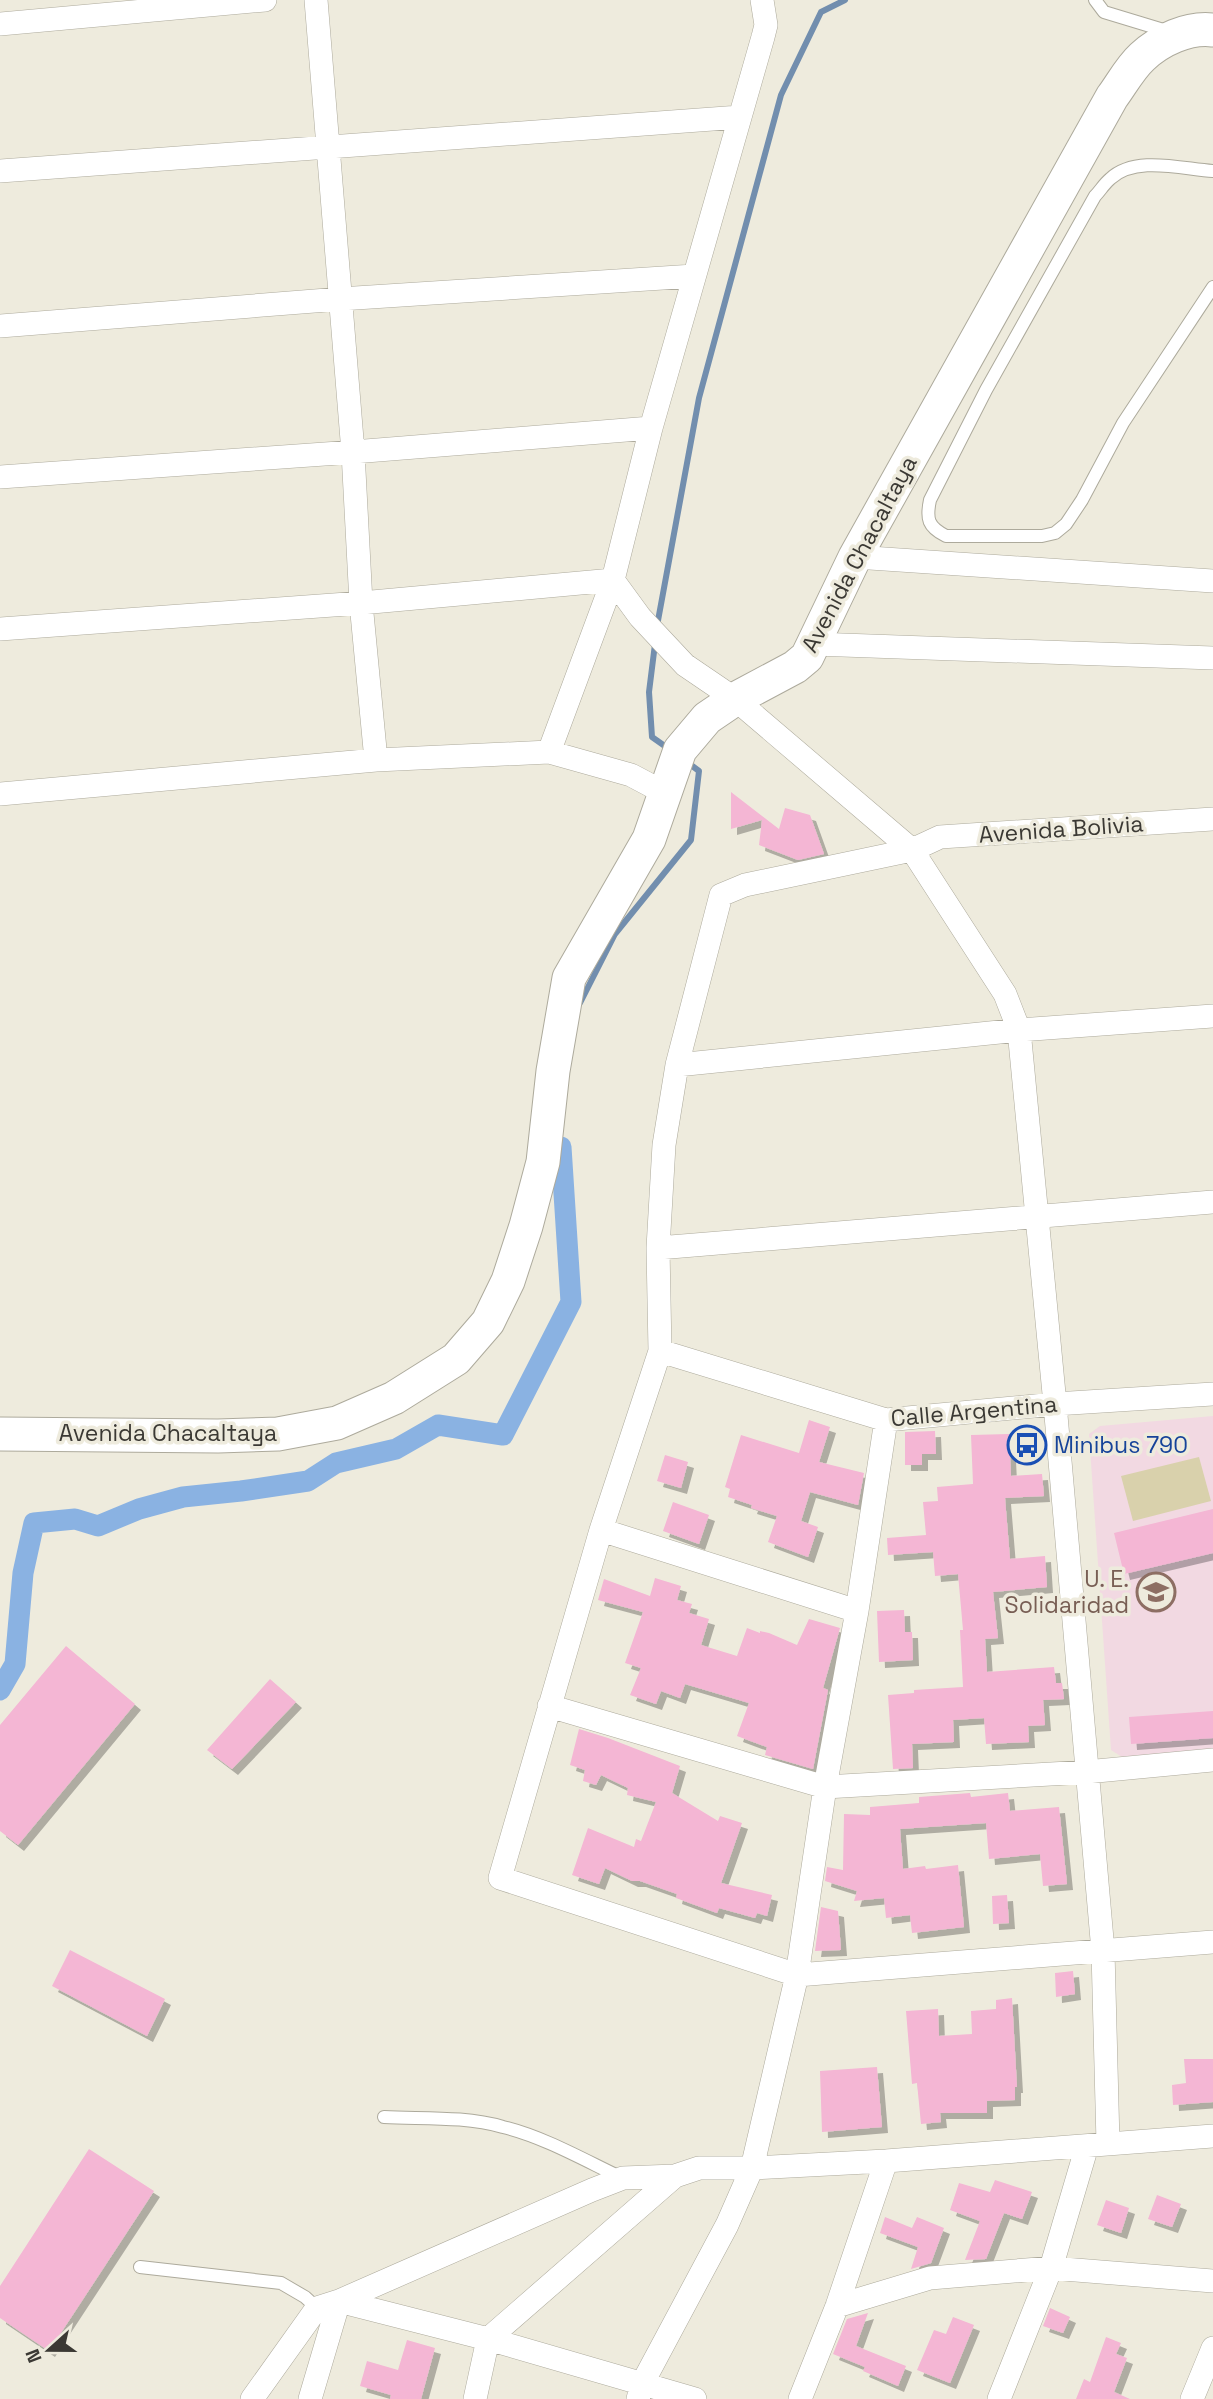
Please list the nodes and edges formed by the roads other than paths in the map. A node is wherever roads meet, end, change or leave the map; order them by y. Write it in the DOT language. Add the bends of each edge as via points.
graph roads {
  1 [pos="265,0"];
  2 [pos="316,0"];
  3 [pos="762,0"];
  4 [pos="1095,0"];
  5 [pos="181,4"];
  6 [pos="0,24"];
  7 [pos="1213,30"];
  8 [pos="1178,34"];
  9 [pos="740,117"];
  10 [pos="328,147"];
  11 [pos="0,171"];
  12 [pos="1213,171"];
  13 [pos="694,276"];
  14 [pos="1213,287"];
  15 [pos="340,299"];
  16 [pos="0,326"];
  17 [pos="651,428"];
  18 [pos="354,452"];
  19 [pos="0,477"];
  20 [pos="855,557"];
  21 [pos="613,580"];
  22 [pos="1213,580"];
  23 [pos="361,603"];
  24 [pos="0,629"];
  25 [pos="814,644"];
  26 [pos="1213,658"];
  27 [pos="735,699"];
  28 [pos="549,752"];
  29 [pos="376,760"];
  30 [pos="665,793"];
  31 [pos="0,794"];
  32 [pos="1213,819"];
  33 [pos="912,850"];
  34 [pos="1213,1016"];
  35 [pos="1019,1030"];
  36 [pos="677,1065"];
  37 [pos="1213,1202"];
  38 [pos="1037,1218"];
  39 [pos="658,1248"];
  40 [pos="660,1351"];
  41 [pos="1213,1394"];
  42 [pos="1055,1404"];
  43 [pos="886,1420"];
  44 [pos="0,1434"];
  45 [pos="601,1530"];
  46 [pos="858,1611"];
  47 [pos="549,1706"];
  48 [pos="1213,1760"];
  49 [pos="1086,1772"];
  50 [pos="825,1787"];
  51 [pos="1213,1942"];
  52 [pos="1103,1951"];
  53 [pos="797,1975"];
  54 [pos="384,2118"];
  55 [pos="1213,2136"];
  56 [pos="1098,2145"];
  57 [pos="886,2161"];
  58 [pos="752,2168"];
  59 [pos="676,2176"];
  60 [pos="623,2178"];
  61 [pos="140,2267"];
  62 [pos="1051,2268"];
  63 [pos="1213,2281"];
  64 [pos="339,2301"];
  65 [pos="837,2306"];
  66 [pos="317,2308"];
  67 [pos="488,2339"];
  68 [pos="1213,2348"];
  69 [pos="640,2392"];
  70 [pos="253,2399"];
  71 [pos="310,2399"];
  72 [pos="475,2399"];
  73 [pos="695,2399"];
  74 [pos="800,2399"];
  75 [pos="999,2399"];
  76 [pos="1192,2399"];
  1 -- 5 [label="street"];
  2 -- 10 [label="street"];
  3 -- 9 [label="street" via="766,24"];
  4 -- 8 [label="lane" via="1104,12"];
  5 -- 6 [label="street"];
  7 -- 8 [label="street, Avenida Chacaltaya"];
  8 -- 20 [label="street, Avenida Chacaltaya" via="1142,57 1112,97"];
  9 -- 10 [label="street"];
  9 -- 13 [label="street"];
  10 -- 11 [label="street"];
  10 -- 15 [label="street"];
  12 -- 14 [label="lane, Avenida Chacaltaya" via="1127,168 1110,178 1095,196 930,500 927,516 934,530 946,536 1042,537 1066,524 1123,423"];
  13 -- 15 [label="street"];
  13 -- 17 [label="street"];
  15 -- 16 [label="street"];
  15 -- 18 [label="street"];
  17 -- 18 [label="street"];
  17 -- 21 [label="street"];
  18 -- 19 [label="street"];
  18 -- 23 [label="street"];
  20 -- 22 [label="street"];
  20 -- 25 [label="street, Avenida Chacaltaya"];
  21 -- 23 [label="street"];
  21 -- 27 [label="street" via="685,665"];
  21 -- 28 [label="street"];
  23 -- 24 [label="street"];
  23 -- 29 [label="street"];
  25 -- 26 [label="street"];
  25 -- 27 [label="street, Avenida Chacaltaya" via="795,667"];
  27 -- 30 [label="street, Avenida Chacaltaya" via="707,719 680,750"];
  27 -- 33 [label="street"];
  28 -- 29 [label="street"];
  28 -- 30 [label="street" via="631,775"];
  29 -- 31 [label="street"];
  30 -- 44 [label="street, Avenida Chacaltaya" via="649,839 569,978 543,1162 526,1226 508,1281 488,1322 456,1359 394,1398 337,1423 278,1434"];
  32 -- 33 [label="street, Avenida Bolivia" via="940,837"];
  33 -- 35 [label="street" via="1005,993"];
  33 -- 36 [label="street, Avenida Bolivia" via="746,885 721,895"];
  34 -- 35 [label="street"];
  35 -- 36 [label="street"];
  35 -- 38 [label="street"];
  36 -- 39 [label="street" via="664,1145"];
  37 -- 38 [label="street"];
  38 -- 39 [label="street"];
  38 -- 42 [label="street"];
  39 -- 40 [label="street"];
  40 -- 43 [label="street, Calle Argentina"];
  40 -- 45 [label="street"];
  41 -- 42 [label="street, Calle Argentina"];
  42 -- 43 [label="street, Calle Argentina"];
  42 -- 49 [label="street"];
  43 -- 46 [label="street"];
  45 -- 46 [label="street"];
  45 -- 47 [label="street"];
  46 -- 50 [label="street"];
  47 -- 50 [label="street"];
  47 -- 53 [label="street" via="500,1878"];
  48 -- 49 [label="street"];
  49 -- 50 [label="street"];
  49 -- 52 [label="street"];
  50 -- 53 [label="street"];
  51 -- 52 [label="street"];
  52 -- 53 [label="street"];
  52 -- 56 [label="street"];
  53 -- 58 [label="street"];
  54 -- 60 [label="lane" via="500,2126"];
  55 -- 56 [label="street"];
  56 -- 57 [label="street"];
  56 -- 62 [label="street"];
  57 -- 58 [label="street"];
  57 -- 65 [label="street"];
  58 -- 59 [label="street" via="699,2168"];
  58 -- 69 [label="street"];
  59 -- 60 [label="street"];
  59 -- 67 [label="street"];
  60 -- 64 [label="street"];
  61 -- 66 [label="lane" via="281,2283"];
  62 -- 63 [label="street"];
  62 -- 65 [label="street" via="930,2278"];
  62 -- 75 [label="street"];
  64 -- 66 [label="street"];
  64 -- 67 [label="street"];
  64 -- 71 [label="street"];
  65 -- 74 [label="street"];
  66 -- 70 [label="street"];
  67 -- 69 [label="street"];
  67 -- 72 [label="street"];
  68 -- 76 [label="street"];
  69 -- 73 [label="street"];
}
